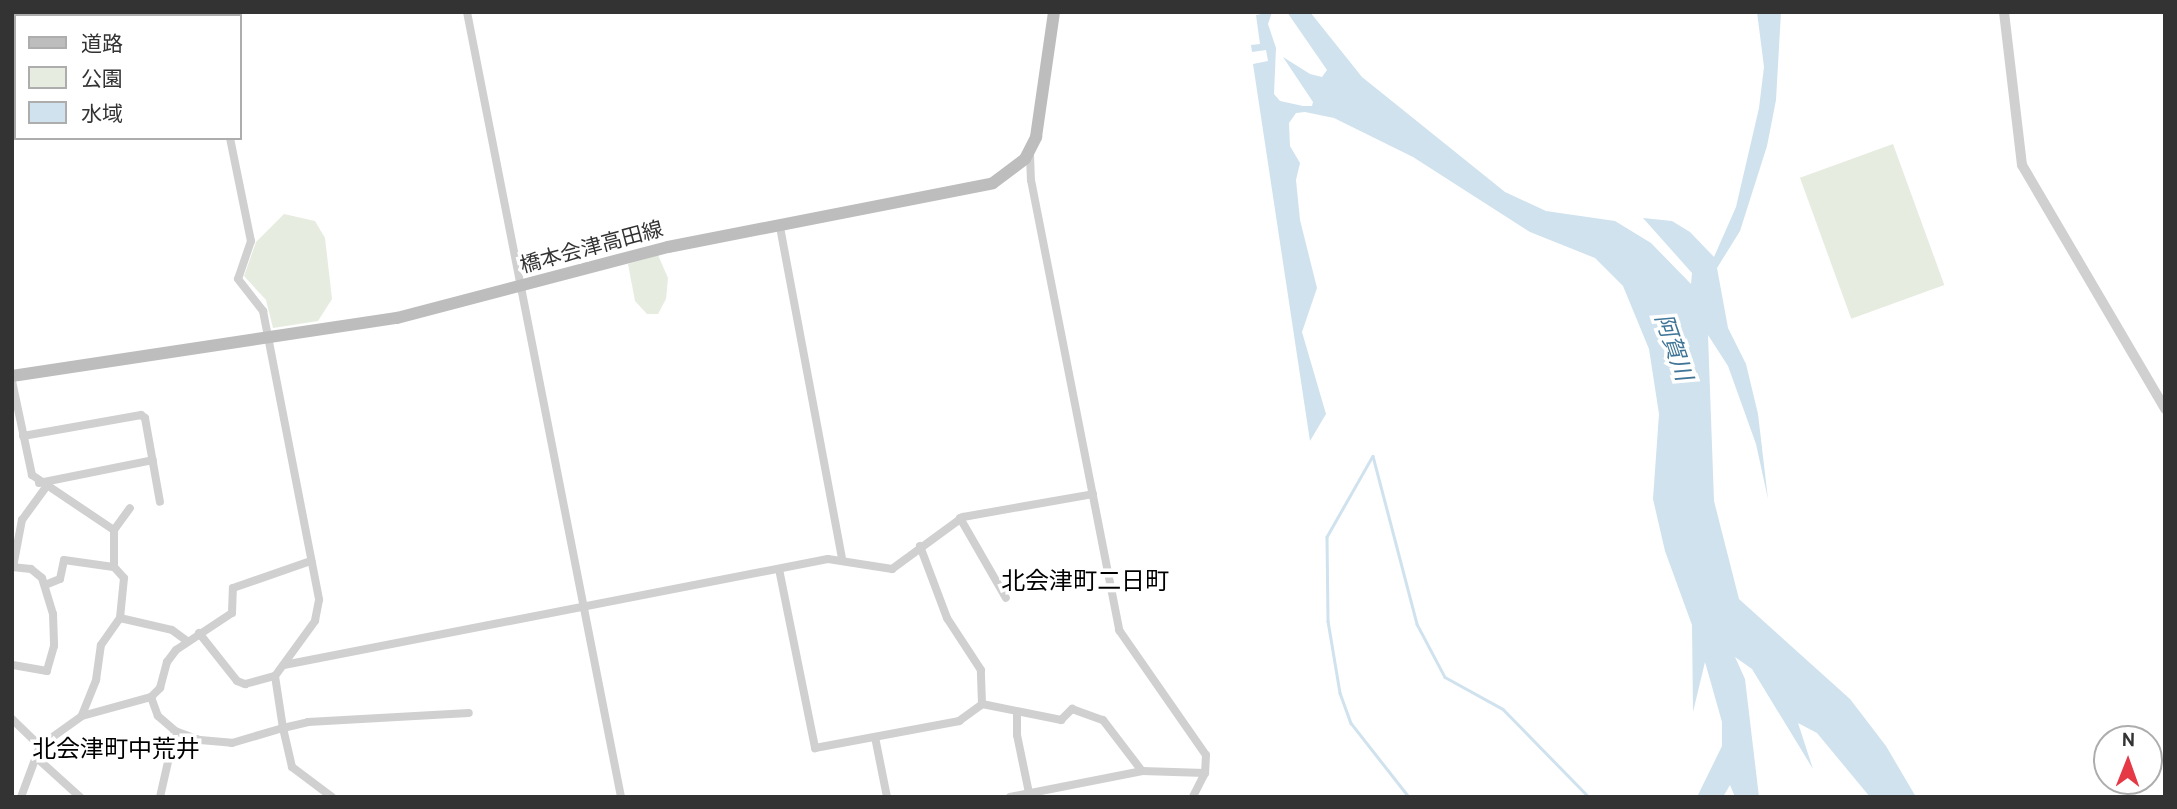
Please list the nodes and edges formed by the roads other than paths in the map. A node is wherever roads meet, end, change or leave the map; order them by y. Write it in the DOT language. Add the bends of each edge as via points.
graph roads {
  1 [pos="467,12"];
  2 [pos="1055,12"];
  3 [pos="2004,12"];
  4 [pos="230,140"];
  5 [pos="1029,152"];
  6 [pos="780,227"];
  7 [pos="523,287"];
  8 [pos="267,338"];
  9 [pos="12,379"];
  10 [pos="2165,409"];
  11 [pos="23,436"];
  12 [pos="153,460"];
  13 [pos="43,485"];
  14 [pos="1093,494"];
  15 [pos="160,502"];
  16 [pos="130,508"];
  17 [pos="960,518"];
  18 [pos="114,530"];
  19 [pos="920,546"];
  20 [pos="842,559"];
  21 [pos="311,561"];
  22 [pos="13,567"];
  23 [pos="114,567"];
  24 [pos="779,569"];
  25 [pos="45,585"];
  26 [pos="1006,598"];
  27 [pos="585,606"];
  28 [pos="120,618"];
  29 [pos="199,633"];
  30 [pos="187,640"];
  31 [pos="12,665"];
  32 [pos="284,665"];
  33 [pos="275,676"];
  34 [pos="151,697"];
  35 [pos="982,704"];
  36 [pos="1017,712"];
  37 [pos="469,713"];
  38 [pos="82,716"];
  39 [pos="12,719"];
  40 [pos="283,728"];
  41 [pos="175,731"];
  42 [pos="875,737"];
  43 [pos="40,746"];
  44 [pos="38,759"];
  45 [pos="1142,771"];
  46 [pos="1205,773"];
  47 [pos="1029,793"];
  48 [pos="21,797"];
  49 [pos="80,797"];
  50 [pos="160,797"];
  51 [pos="332,797"];
  52 [pos="621,797"];
  53 [pos="887,797"];
  54 [pos="1010,797"];
  55 [pos="1193,797"];
  1 -- 7 [label="street"];
  2 -- 5 [label="main road, 橋本会津高田線" via="1039,121"];
  3 -- 10 [label="street" via="2022,165"];
  4 -- 8 [label="street" via="251,241 238,279 263,311"];
  5 -- 6 [label="main road, 橋本会津高田線" via="1005,178 983,186"];
  5 -- 14 [label="street"];
  6 -- 7 [label="main road, 橋本会津高田線" via="668,247"];
  6 -- 20 [label="street"];
  7 -- 8 [label="main road, 橋本会津高田線" via="397,318"];
  7 -- 27 [label="street"];
  8 -- 9 [label="main road, 橋本会津高田線"];
  8 -- 21 [label="street"];
  9 -- 11 [label="street"];
  11 -- 12 [label="street" via="141,415"];
  11 -- 13 [label="street" via="32,475"];
  12 -- 13 [label="street"];
  12 -- 15 [label="street"];
  13 -- 18 [label="street"];
  13 -- 22 [label="street" via="22,520"];
  14 -- 17 [label="street"];
  14 -- 46 [label="street" via="1124,642 1203,750"];
  16 -- 18 [label="street"];
  17 -- 19 [label="street"];
  17 -- 26 [label="street"];
  18 -- 23 [label="street"];
  19 -- 20 [label="street" via="892,569"];
  19 -- 35 [label="street" via="947,618 981,670"];
  20 -- 24 [label="street"];
  21 -- 29 [label="street" via="241,582 231,593 232,612"];
  21 -- 32 [label="street" via="318,612"];
  22 -- 25 [label="street" via="38,573"];
  23 -- 25 [label="street" via="64,560 60,579"];
  23 -- 28 [label="street" via="124,578"];
  24 -- 27 [label="street"];
  24 -- 42 [label="street" via="815,748"];
  25 -- 31 [label="street" via="53,614 52,663 47,671"];
  27 -- 32 [label="street"];
  27 -- 52 [label="street"];
  28 -- 30 [label="street" via="173,630"];
  28 -- 38 [label="street" via="101,645 96,680"];
  29 -- 30 [label="street"];
  29 -- 33 [label="street" via="241,683"];
  30 -- 34 [label="street" via="169,657 160,688"];
  32 -- 33 [label="street"];
  33 -- 40 [label="street"];
  34 -- 38 [label="street"];
  34 -- 41 [label="street" via="158,716"];
  35 -- 36 [label="street"];
  35 -- 42 [label="street" via="965,719"];
  36 -- 45 [label="street" via="1061,720 1072,709 1102,720"];
  36 -- 47 [label="street"];
  37 -- 40 [label="street" via="308,722"];
  38 -- 43 [label="street"];
  39 -- 43 [label="street"];
  40 -- 41 [label="street" via="232,743 200,740"];
  40 -- 51 [label="street" via="292,767"];
  41 -- 50 [label="street"];
  42 -- 53 [label="street"];
  43 -- 44 [label="street"];
  44 -- 48 [label="street"];
  44 -- 49 [label="street"];
  45 -- 46 [label="street"];
  45 -- 47 [label="street"];
  46 -- 55 [label="street"];
  47 -- 54 [label="street"];
}
